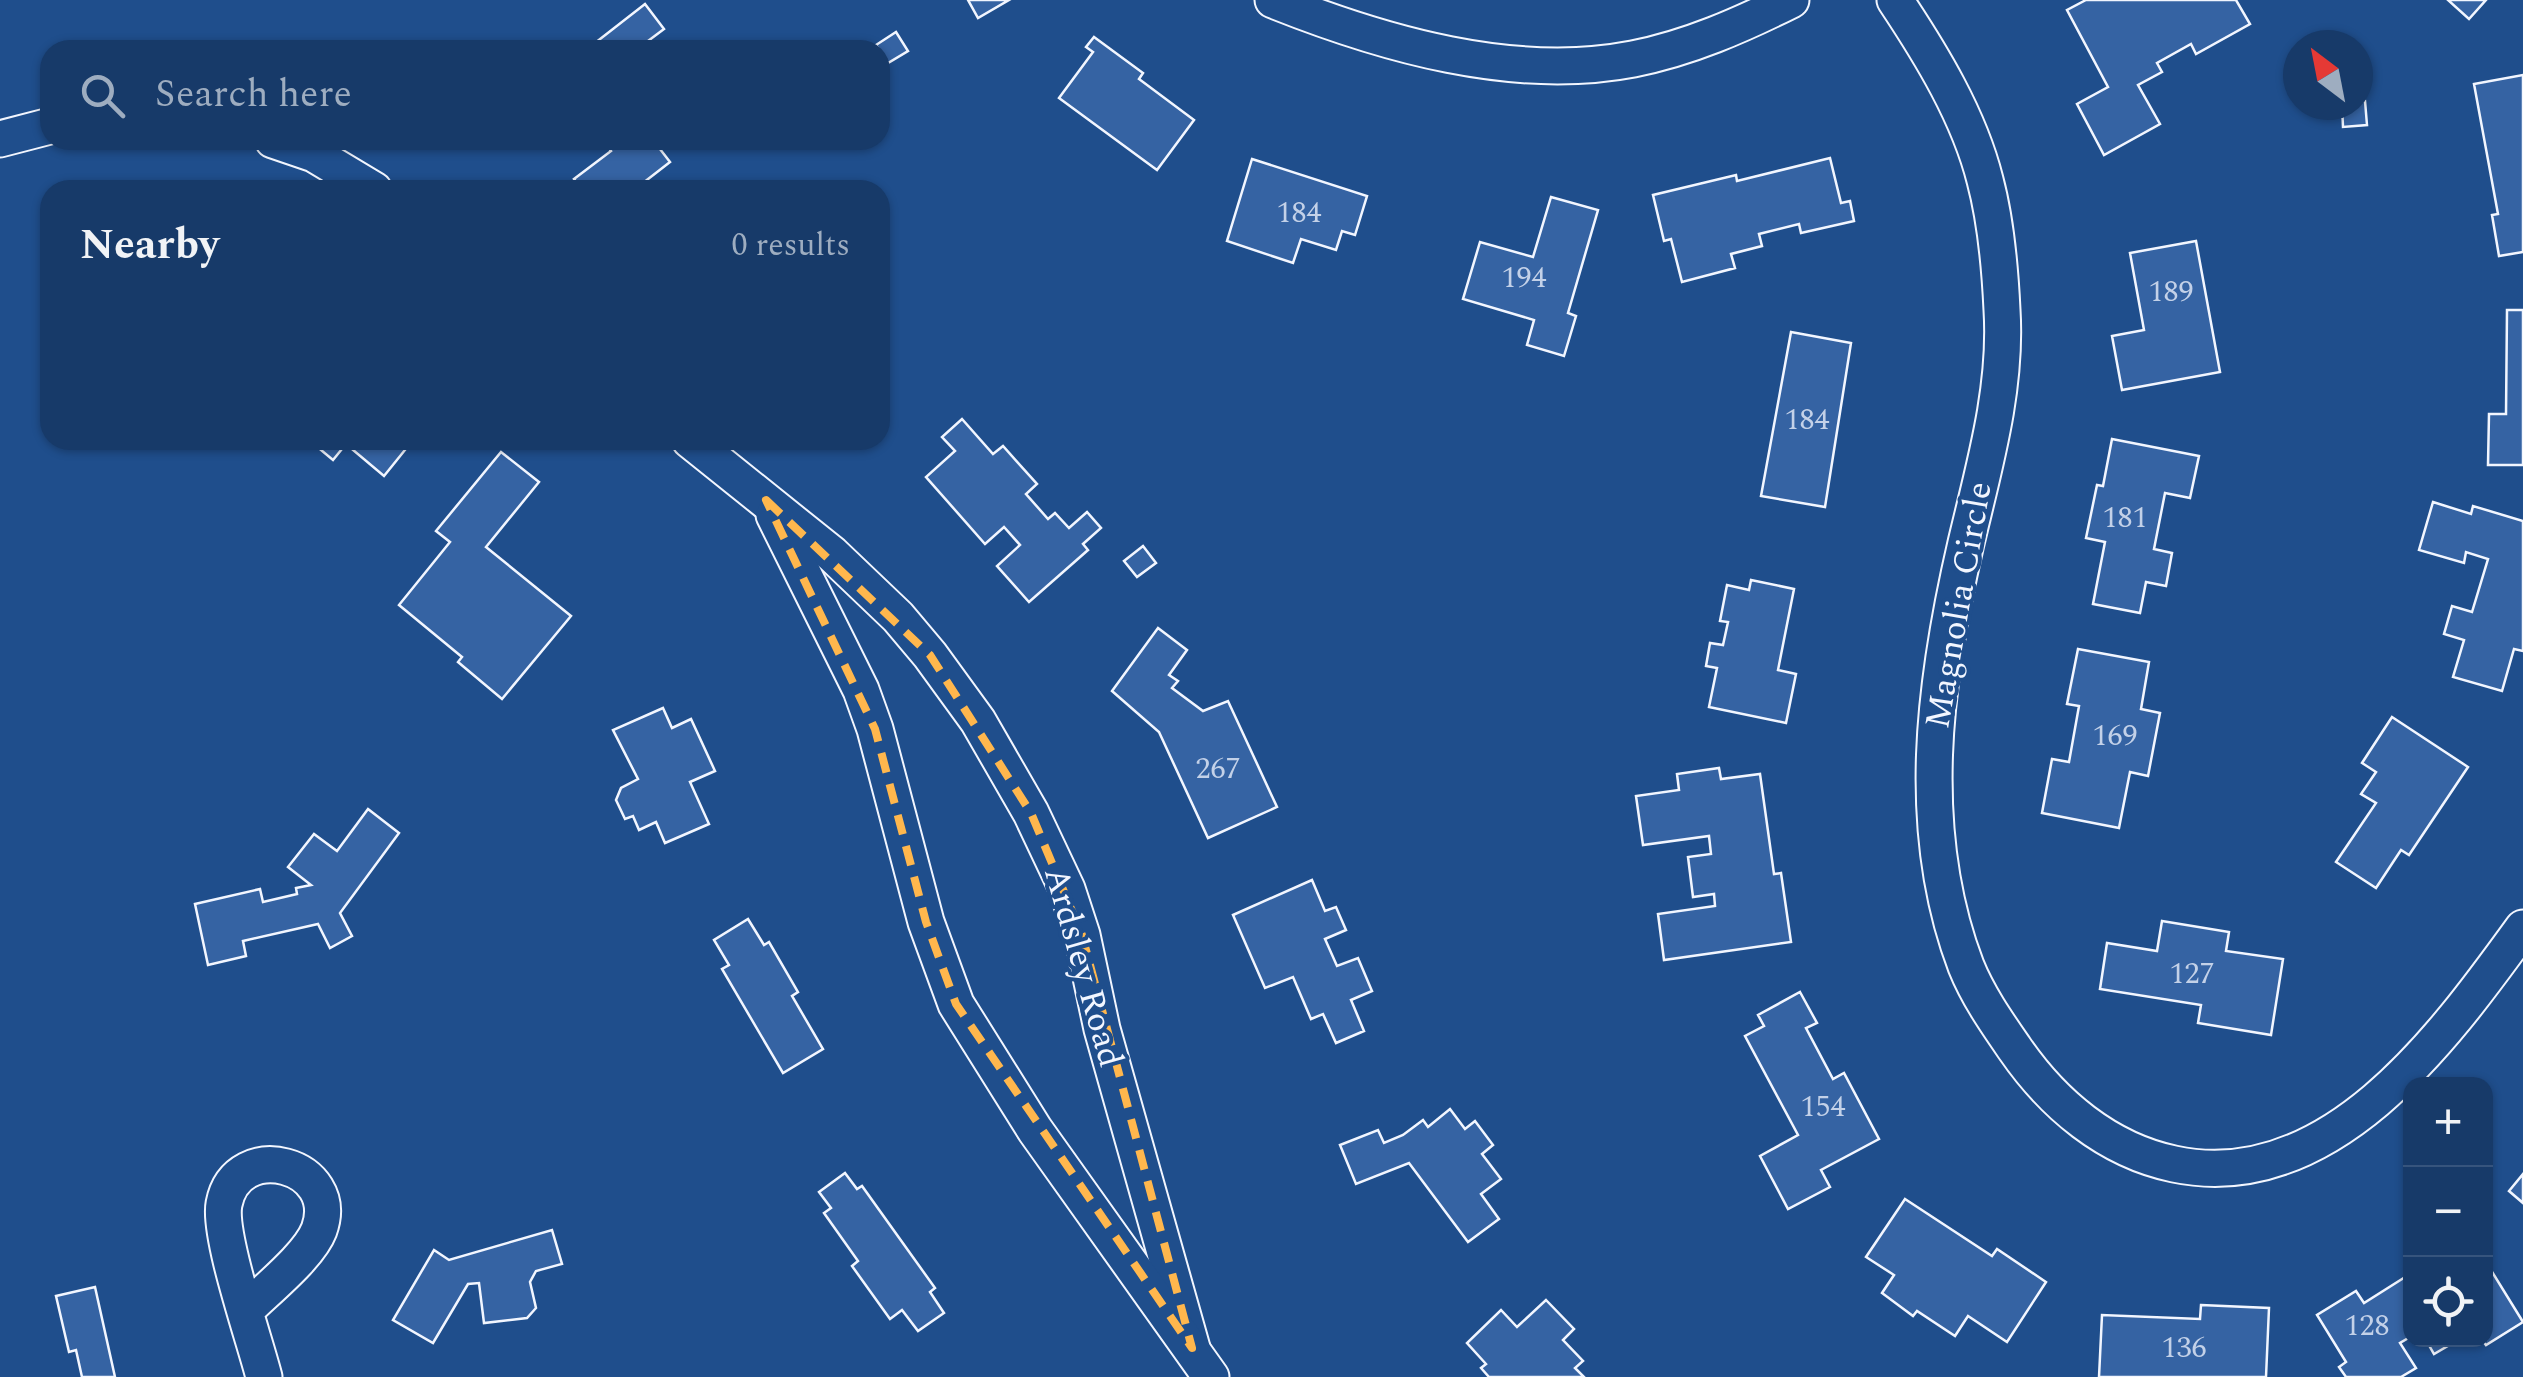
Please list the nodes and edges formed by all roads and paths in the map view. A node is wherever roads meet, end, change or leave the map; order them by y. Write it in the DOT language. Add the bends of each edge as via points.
graph roads {
  1 [pos="1273,0"];
  2 [pos="1791,0"];
  3 [pos="1895,0"];
  4 [pos="40,129"];
  5 [pos="0,139"];
  6 [pos="302,150"];
  7 [pos="357,180"];
  8 [pos="703,450"];
  9 [pos="766,500"];
  10 [pos="2523,928"];
  11 [pos="246,1310"];
  12 [pos="1202,1362"];
  13 [pos="264,1377"];
  1 -- 2 [label="street" via="1398,43 1543,64 1648,55 1694,43"];
  3 -- 10 [label="street, Magnolia Circle" via="1933,60 1985,178 2001,294 1997,405 1940,668 1934,739 1940,862 1951,918 1992,1016 2036,1080 2100,1134 2171,1164 2245,1168 2292,1153 2379,1098 2434,1045"];
  4 -- 5 [label="street"];
  6 -- 7 [label="street"];
  8 -- 9 [label="street, Ardsley Road"];
  9 -- 12 [label="street, Ardsley Road" via="876,729 926,922 956,1004 1035,1130"];
  9 -- 12 [label="street, Ardsley Road" via="832,554 920,642 1032,813 1082,935 1102,1030"];
  11 -- 13 [label="street"];
}
